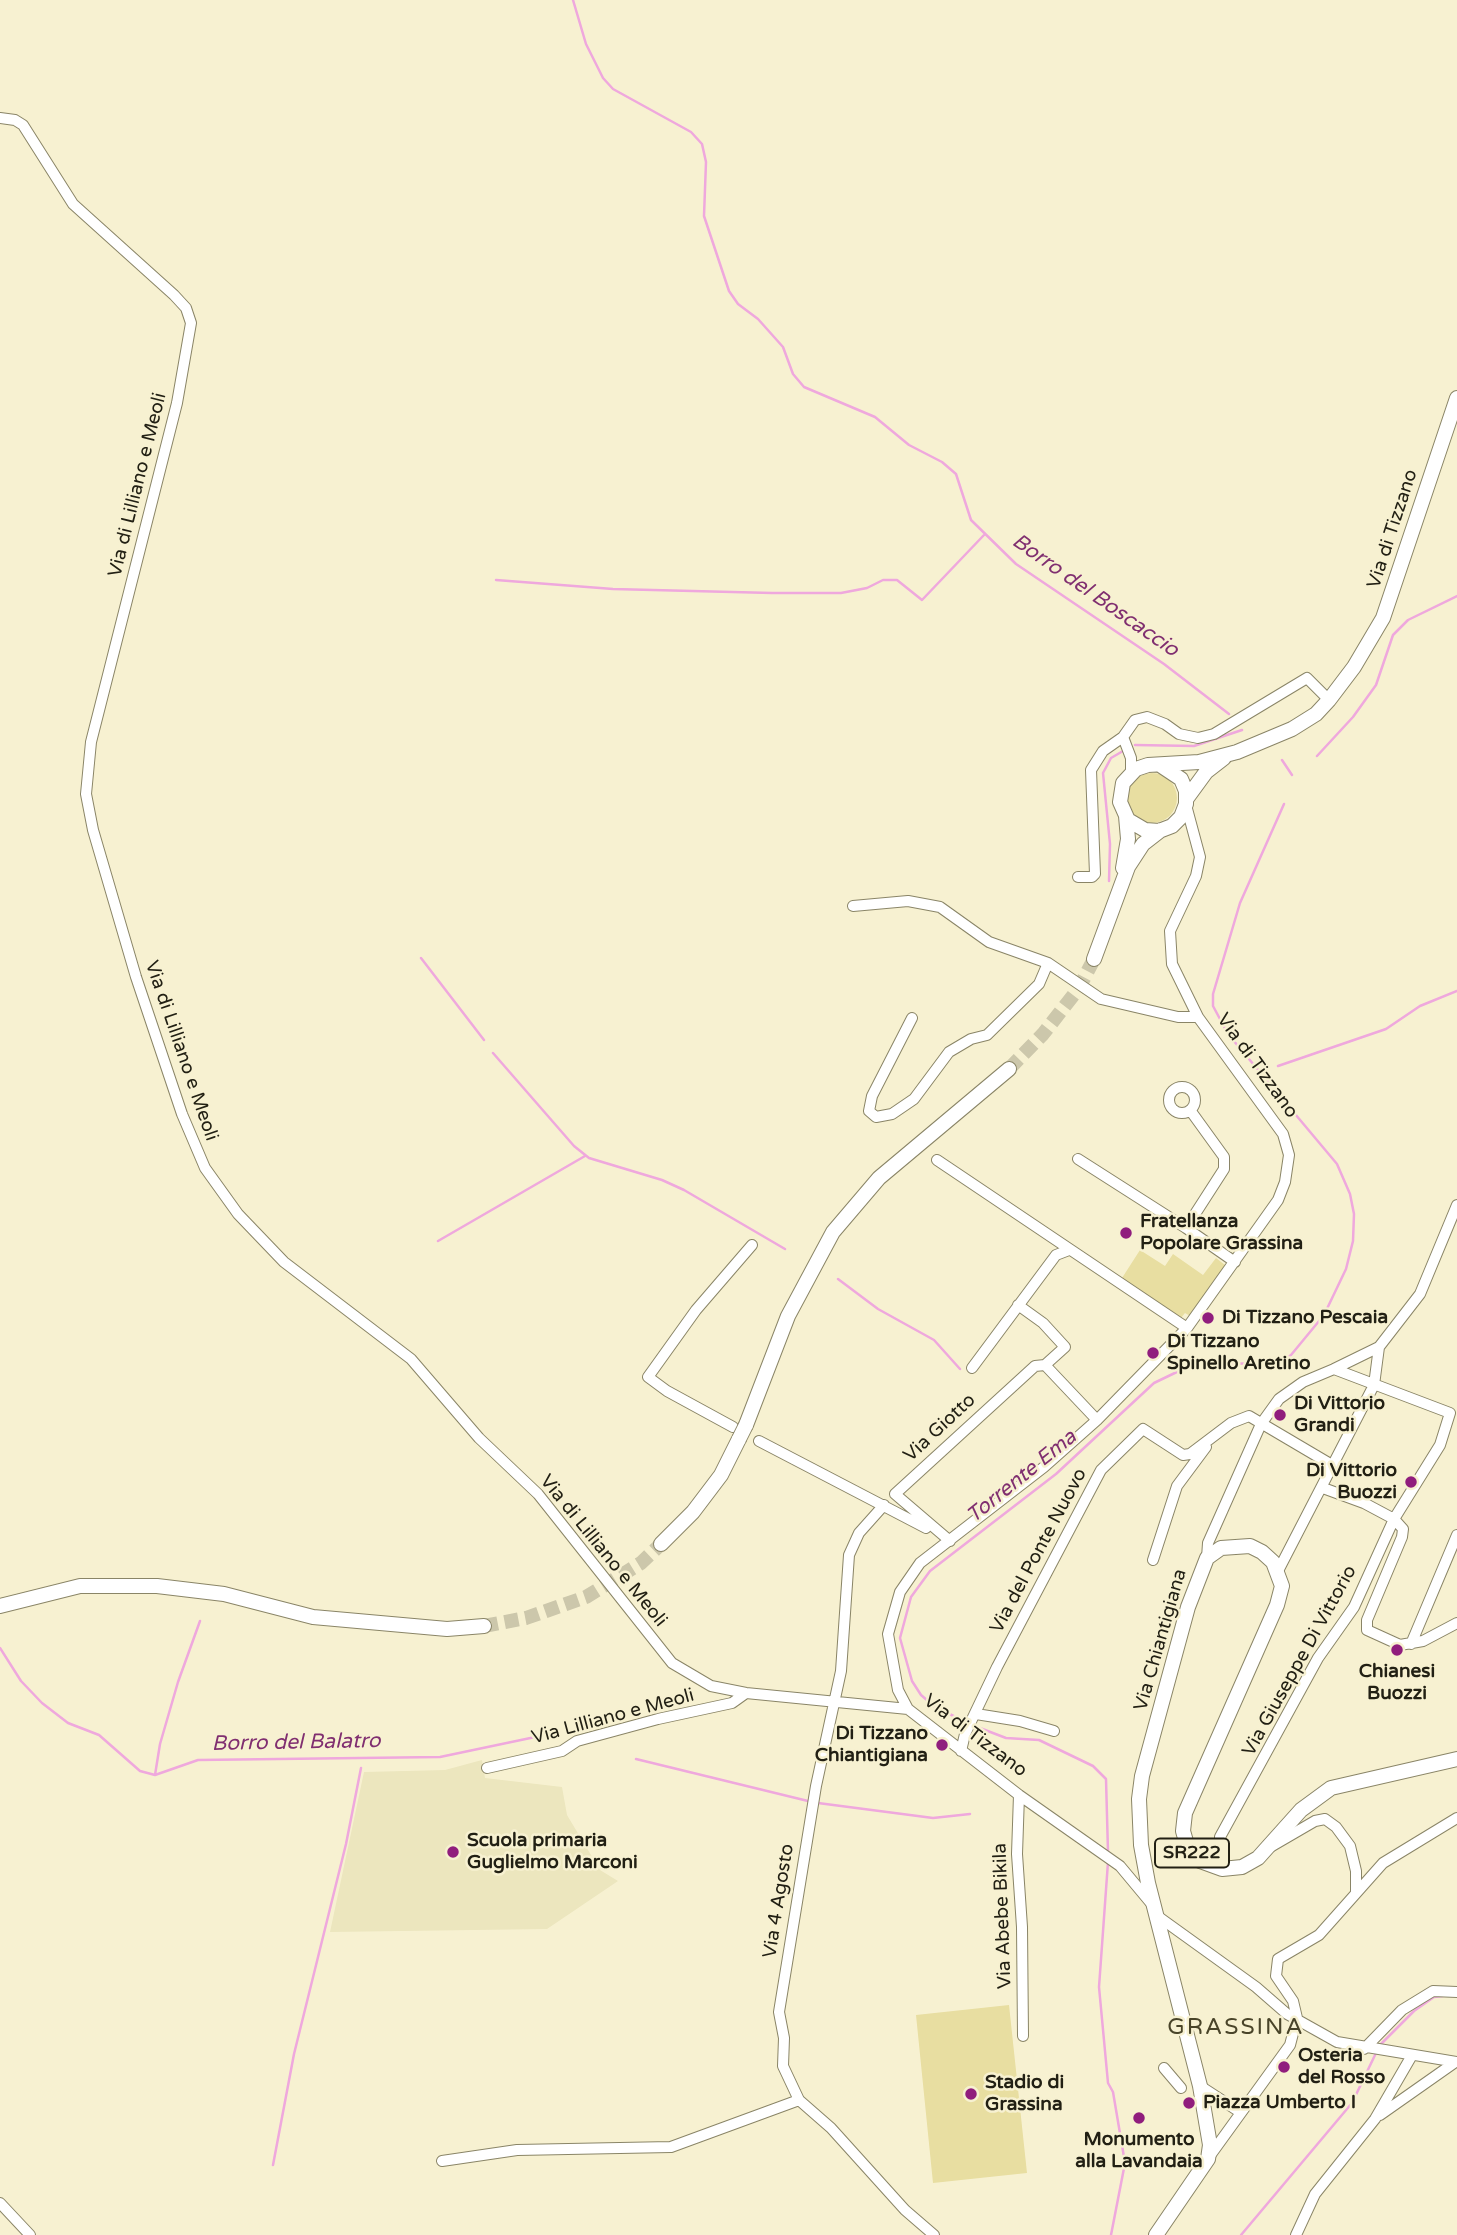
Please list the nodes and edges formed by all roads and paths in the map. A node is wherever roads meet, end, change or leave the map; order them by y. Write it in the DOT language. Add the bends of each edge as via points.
graph roads {
  1 [pos="0,118"];
  2 [pos="1457,398"];
  3 [pos="1329,700"];
  4 [pos="1123,737"];
  5 [pos="1129,751"];
  6 [pos="1237,752"];
  7 [pos="1154,765"];
  8 [pos="1131,773"];
  9 [pos="1187,801"];
  10 [pos="1126,816"];
  11 [pos="1163,830"];
  12 [pos="1198,850"];
  13 [pos="1078,877"];
  14 [pos="1121,883"];
  15 [pos="853,906"];
  16 [pos="1094,959"];
  17 [pos="1048,963"];
  18 [pos="1198,1017"];
  19 [pos="912,1018"];
  20 [pos="1009,1069"];
  21 [pos="1190,1110"];
  22 [pos="1078,1159"];
  23 [pos="937,1160"];
  24 [pos="1457,1205"];
  25 [pos="1186,1228"];
  26 [pos="1057,1241"];
  27 [pos="752,1245"];
  28 [pos="1069,1250"];
  29 [pos="1056,1255"];
  30 [pos="1235,1262"];
  31 [pos="1018,1305"];
  32 [pos="1187,1328"];
  33 [pos="1379,1346"];
  34 [pos="1045,1365"];
  35 [pos="972,1368"];
  36 [pos="1334,1369"];
  37 [pos="1374,1385"];
  38 [pos="1097,1420"];
  39 [pos="1261,1424"];
  40 [pos="739,1430"];
  41 [pos="1215,1435"];
  42 [pos="759,1441"];
  43 [pos="1332,1465"];
  44 [pos="1323,1488"];
  45 [pos="884,1505"];
  46 [pos="1394,1519"];
  47 [pos="1457,1535"];
  48 [pos="945,1539"];
  49 [pos="661,1544"];
  50 [pos="1207,1558"];
  51 [pos="1153,1560"];
  52 [pos="1278,1571"];
  53 [pos="0,1606"];
  54 [pos="1457,1623"];
  55 [pos="484,1626"];
  56 [pos="1411,1644"];
  57 [pos="746,1693"];
  58 [pos="832,1704"];
  59 [pos="908,1709"];
  60 [pos="976,1715"];
  61 [pos="1054,1731"];
  62 [pos="961,1751"];
  63 [pos="1457,1759"];
  64 [pos="487,1768"];
  65 [pos="1019,1794"];
  66 [pos="1457,1818"];
  67 [pos="1220,1837"];
  68 [pos="1268,1848"];
  69 [pos="1356,1892"];
  70 [pos="1155,1911"];
  71 [pos="1457,1992"];
  72 [pos="1297,2018"];
  73 [pos="1023,2036"];
  74 [pos="1368,2050"];
  75 [pos="1411,2057"];
  76 [pos="1455,2063"];
  77 [pos="1164,2068"];
  78 [pos="1200,2086"];
  79 [pos="1181,2088"];
  80 [pos="799,2100"];
  81 [pos="1240,2112"];
  82 [pos="1375,2119"];
  83 [pos="1208,2159"];
  84 [pos="442,2161"];
  85 [pos="0,2203"];
  86 [pos="30,2235"];
  87 [pos="934,2235"];
  88 [pos="1156,2235"];
  89 [pos="1296,2235"];
  1 -- 57 [label="street, Via di Lilliano e Meoli" via="23,125 73,204 174,295 186,308 191,323 177,403 91,743 86,794 136,976 197,1153 238,1214 284,1262 411,1359 479,1438 538,1494 671,1663 711,1686"];
  2 -- 3 [label="main road, Via di Tizzano" via="1383,618"];
  3 -- 4 [label="street" via="1307,678 1214,734 1187,737 1147,717 1135,720"];
  3 -- 6 [label="main road, Via di Tizzano" via="1307,721"];
  4 -- 5 [label="street"];
  4 -- 13 [label="street" via="1103,751 1091,770 1096,874"];
  5 -- 7 [label="street, Via di Tizzano"];
  5 -- 8 [label="street"];
  6 -- 7 [label="main road, Via di Tizzano" via="1199,762"];
  6 -- 9 [label="main road, Via di Tizzano" via="1206,772"];
  7 -- 8 [label="main road, Via di Tizzano"];
  7 -- 9 [label="main road, Via di Tizzano" via="1181,779"];
  8 -- 10 [label="main road" via="1120,796"];
  9 -- 11 [label="main road, Via di Tizzano" via="1181,817"];
  9 -- 12 [label="street, Via di Tizzano"];
  10 -- 11 [label="main road" via="1139,828"];
  10 -- 14 [label="main road" via="1128,839"];
  11 -- 12 [label="street" via="1183,831"];
  11 -- 14 [label="main road, Via di Tizzano" via="1137,851"];
  12 -- 18 [label="street, Via di Tizzano" via="1199,866 1175,916 1169,952"];
  14 -- 16 [label="main road"];
  15 -- 17 [label="street" via="908,901 940,906 989,942"];
  17 -- 18 [label="street" via="1101,999 1178,1017"];
  17 -- 19 [label="street" via="1039,984 987,1035 949,1052 915,1099 892,1114 876,1117 869,1111 872,1096"];
  18 -- 30 [label="street, Via di Tizzano" via="1283,1134 1289,1155 1278,1200"];
  20 -- 40 [label="main road" via="879,1178 833,1232 788,1316"];
  21 -- 25 [label="street" via="1223,1157 1224,1169"];
  22 -- 25 [label="street"];
  23 -- 26 [label="street"];
  24 -- 33 [label="street" via="1420,1294"];
  25 -- 30 [label="street"];
  26 -- 28 [label="street"];
  26 -- 29 [label="street"];
  27 -- 40 [label="street" via="696,1310 648,1377"];
  28 -- 29 [label="street"];
  28 -- 32 [label="street"];
  29 -- 31 [label="street"];
  30 -- 32 [label="street, Via di Tizzano"];
  31 -- 34 [label="street, Via Giotto" via="1065,1347"];
  31 -- 35 [label="street"];
  32 -- 38 [label="street, Via di Tizzano"];
  33 -- 36 [label="street"];
  33 -- 37 [label="street"];
  34 -- 38 [label="street"];
  34 -- 48 [label="street, Via Giotto" via="1035,1366 895,1494"];
  36 -- 37 [label="street, Via Giuseppe Di Vittorio"];
  36 -- 39 [label="street" via="1289,1390"];
  37 -- 43 [label="street"];
  37 -- 46 [label="street, Via Giuseppe Di Vittorio" via="1450,1413 1440,1445"];
  38 -- 48 [label="street, Via di Tizzano" via="1044,1466"];
  39 -- 41 [label="street, Via del Ponte Nuovo" via="1249,1416"];
  39 -- 43 [label="street"];
  39 -- 50 [label="street" via="1208,1543"];
  40 -- 49 [label="main road" via="714,1484"];
  41 -- 51 [label="street" via="1177,1486"];
  41 -- 60 [label="street, Via del Ponte Nuovo" via="1183,1455 1143,1430 1101,1470"];
  42 -- 45 [label="street"];
  43 -- 44 [label="street"];
  44 -- 46 [label="street"];
  44 -- 52 [label="street"];
  45 -- 48 [label="street"];
  45 -- 58 [label="street, Via 4 Agosto" via="859,1533 849,1555 841,1671"];
  46 -- 56 [label="street" via="1403,1529 1402,1537 1367,1619 1367,1630 1400,1645"];
  46 -- 67 [label="street, Via Giuseppe Di Vittorio" via="1354,1607 1318,1658"];
  47 -- 56 [label="street"];
  48 -- 59 [label="street, Via di Tizzano" via="920,1563 900,1592 891,1616 890,1655"];
  50 -- 52 [label="main road, Via Chiantigiana" via="1221,1548 1243,1545 1262,1552"];
  50 -- 70 [label="main road, Via Chiantigiana / SR222" via="1195,1585 1140,1788 1141,1845"];
  52 -- 68 [label="main road, SR222" via="1280,1596 1183,1822 1190,1851 1214,1867 1242,1867"];
  53 -- 55 [label="main road" via="80,1586 158,1586 224,1594 313,1617 447,1629"];
  54 -- 56 [label="street"];
  57 -- 58 [label="street, Via di Lilliano e Meoli"];
  57 -- 64 [label="street, Via Lilliano e Meoli" via="732,1703"];
  58 -- 59 [label="street, Via di Lilliano e Meoli"];
  58 -- 80 [label="street, Via 4 Agosto" via="779,2012 783,2066"];
  59 -- 62 [label="street, Via di Tizzano"];
  60 -- 61 [label="street"];
  60 -- 62 [label="street, Via del Ponte Nuovo"];
  62 -- 65 [label="street, Via di Tizzano"];
  63 -- 68 [label="main road, SR222" via="1337,1785 1301,1810"];
  65 -- 70 [label="street, Via di Tizzano" via="1121,1866"];
  65 -- 73 [label="street, Via Abebe Bikila"];
  66 -- 69 [label="street" via="1383,1863"];
  68 -- 69 [label="street" via="1325,1819 1350,1846"];
  69 -- 72 [label="street" via="1319,1935 1278,1959 1276,1976 1293,2001"];
  70 -- 72 [label="street, Via di Tizzano"];
  70 -- 78 [label="main road, Via Chiantigiana / SR222"];
  71 -- 74 [label="street" via="1433,1991 1402,2010"];
  72 -- 74 [label="street, Via di Tizzano" via="1337,2042"];
  72 -- 81 [label="street" via="1290,2045"];
  74 -- 75 [label="street, Via di Tizzano"];
  75 -- 76 [label="street, Via di Tizzano"];
  75 -- 82 [label="street"];
  76 -- 82 [label="street"];
  77 -- 79 [label="street"];
  78 -- 81 [label="street"];
  78 -- 83 [label="main road, Via Chiantigiana / SR222" via="1210,2145"];
  80 -- 84 [label="street" via="671,2147 517,2150"];
  80 -- 87 [label="street"];
  81 -- 83 [label="street"];
  82 -- 89 [label="street" via="1315,2194"];
  83 -- 88 [label="main road"];
  85 -- 86 [label="street"];
}
